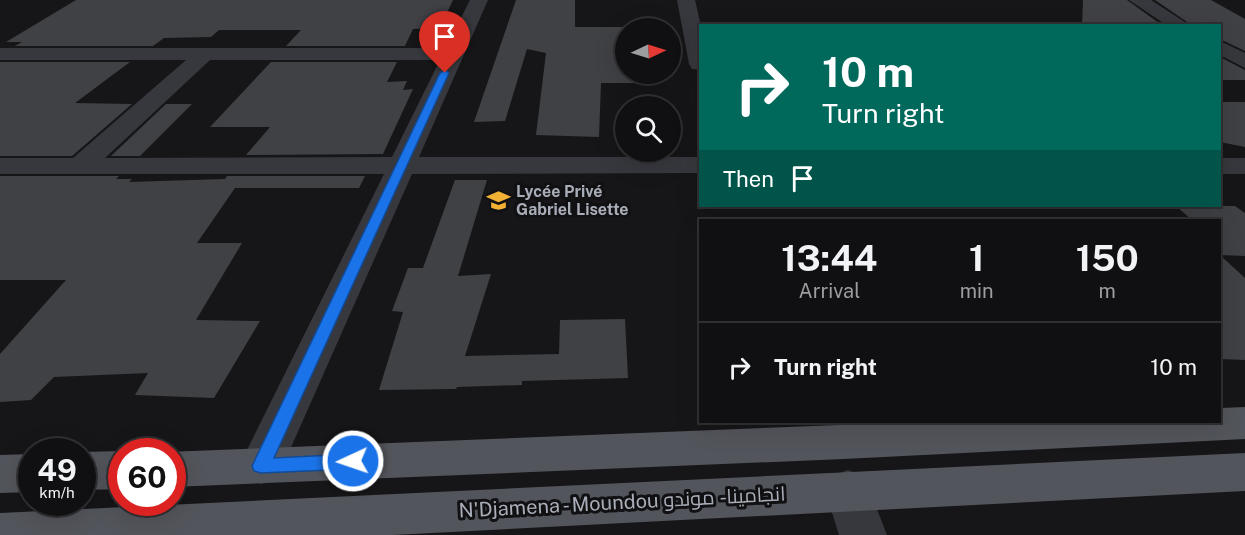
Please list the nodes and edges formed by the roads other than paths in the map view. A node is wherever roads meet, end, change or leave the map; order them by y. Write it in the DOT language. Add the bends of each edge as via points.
graph roads {
  1 [pos="479,0"];
  2 [pos="686,0"];
  3 [pos="1138,0"];
  4 [pos="1179,24"];
  5 [pos="0,54"];
  6 [pos="205,54"];
  7 [pos="453,54"];
  8 [pos="699,59"];
  9 [pos="81,165"];
  10 [pos="699,165"];
  11 [pos="0,166"];
  12 [pos="1221,166"];
  13 [pos="1245,166"];
  14 [pos="402,167"];
  15 [pos="1245,423"];
  16 [pos="261,466"];
  17 [pos="186,468"];
  18 [pos="1245,472"];
  19 [pos="18,473"];
  20 [pos="0,474"];
  21 [pos="848,490"];
  22 [pos="209,530"];
  23 [pos="0,535"];
  24 [pos="863,535"];
  1 -- 7 [label="street"];
  2 -- 8 [label="street"];
  3 -- 4 [label="street"];
  5 -- 6 [label="street"];
  6 -- 7 [label="street"];
  6 -- 9 [label="street"];
  7 -- 14 [label="street"];
  9 -- 11 [label="street"];
  9 -- 14 [label="street"];
  10 -- 14 [label="street"];
  12 -- 13 [label="street"];
  14 -- 16 [label="street"];
  15 -- 16 [label="main road"];
  16 -- 17 [label="main road"];
  18 -- 21 [label="main road, N'Djamena - Moundou انجامينا - موندو"];
  19 -- 20 [label="main road"];
  21 -- 22 [label="main road, N'Djamena - Moundou انجامينا - موندو"];
  21 -- 24 [label="street"];
  22 -- 23 [label="main road, N'Djamena - Moundou انجامينا - موندو"];
}
